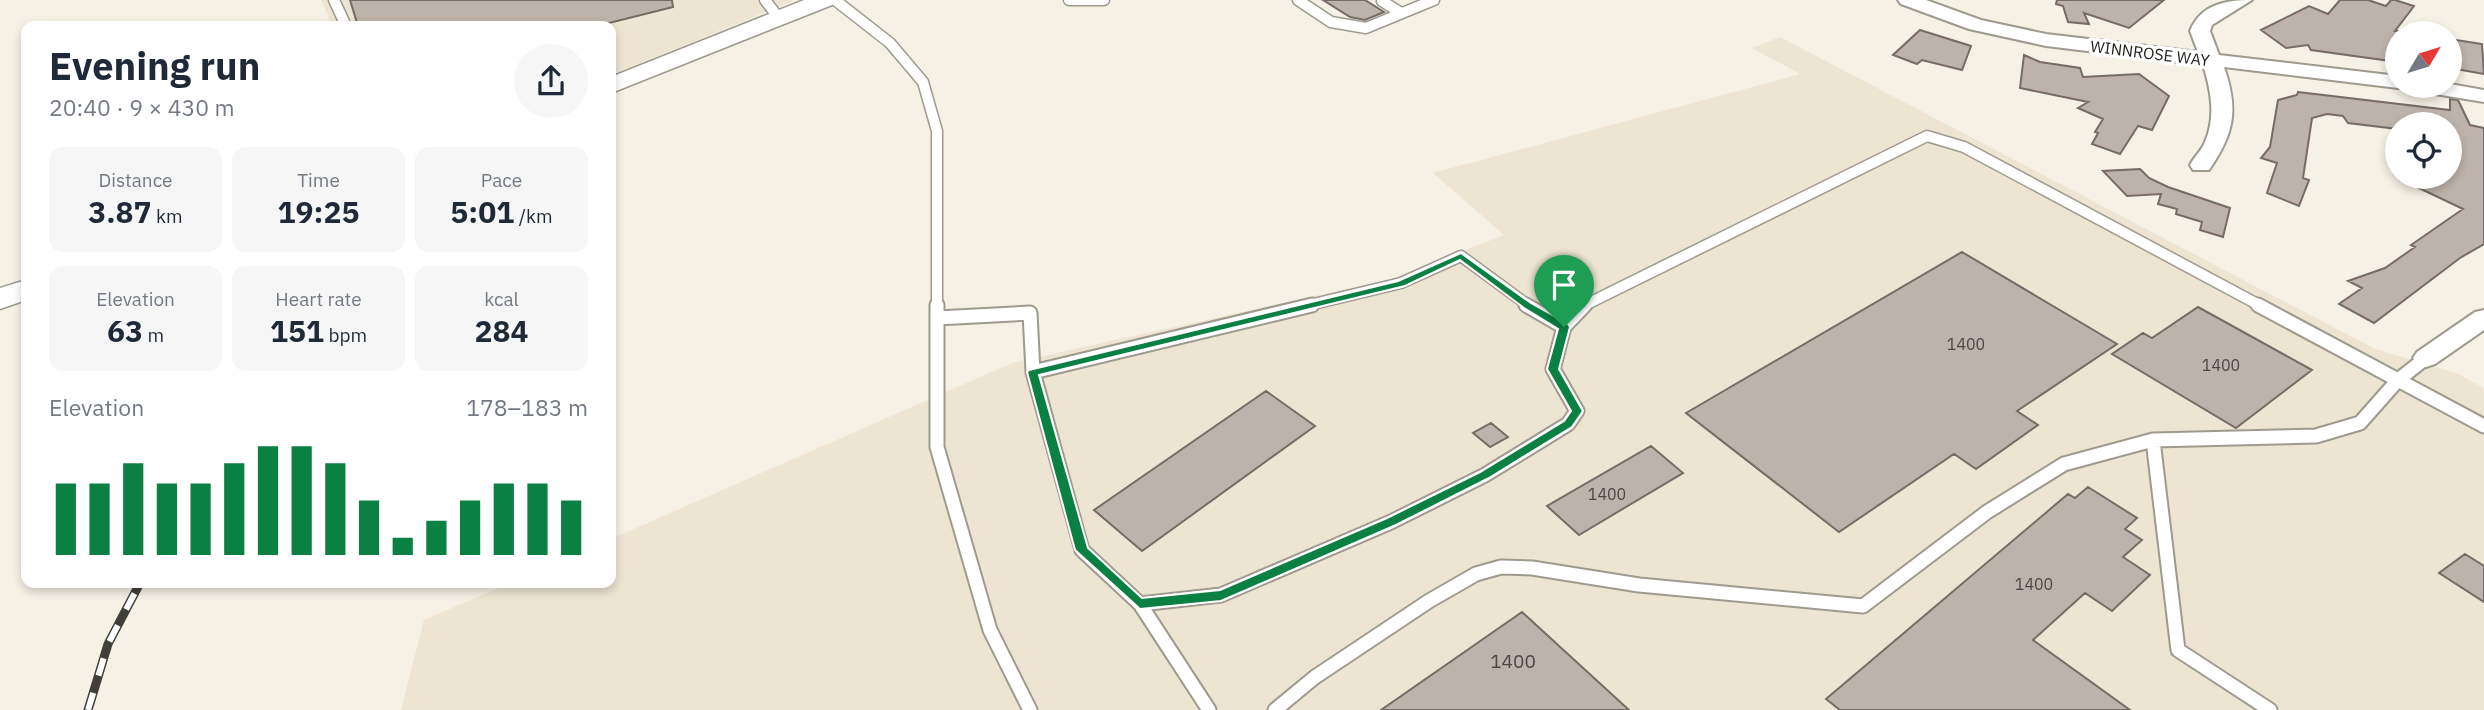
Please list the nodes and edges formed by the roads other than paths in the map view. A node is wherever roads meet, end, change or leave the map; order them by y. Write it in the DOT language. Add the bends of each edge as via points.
graph roads {
  1 [pos="334,0"];
  2 [pos="824,0"];
  3 [pos="835,0"];
  4 [pos="1069,0"];
  5 [pos="1104,0"];
  6 [pos="1298,0"];
  7 [pos="1384,0"];
  8 [pos="1434,0"];
  9 [pos="1908,0"];
  10 [pos="2242,0"];
  11 [pos="771,8"];
  12 [pos="1401,13"];
  13 [pos="344,21"];
  14 [pos="2212,61"];
  15 [pos="2385,81"];
  16 [pos="616,84"];
  17 [pos="2462,92"];
  18 [pos="2484,96"];
  19 [pos="2202,165"];
  20 [pos="21,292"];
  21 [pos="0,299"];
  22 [pos="937,318"];
  23 [pos="2484,318"];
  24 [pos="1564,327"];
  25 [pos="2426,358"];
  26 [pos="1033,372"];
  27 [pos="2398,380"];
  28 [pos="2484,426"];
  29 [pos="2153,440"];
  30 [pos="1140,604"];
  31 [pos="1030,710"];
  32 [pos="1209,710"];
  33 [pos="1275,710"];
  34 [pos="2270,710"];
  1 -- 13 [label="lane"];
  2 -- 11 [label="street"];
  3 -- 22 [label="lane" via="890,43 923,82 937,131"];
  4 -- 5 [label="lane"];
  6 -- 12 [label="lane" via="1331,22 1366,28"];
  7 -- 12 [label="lane"];
  8 -- 12 [label="lane"];
  9 -- 14 [label="street, WINNROSE WAY" via="2004,32"];
  10 -- 14 [label="street" via="2201,25"];
  11 -- 16 [label="street"];
  14 -- 15 [label="street, WINNROSE WAY"];
  14 -- 19 [label="street" via="2223,108 2215,146"];
  17 -- 18 [label="street"];
  20 -- 21 [label="street"];
  22 -- 26 [label="lane" via="1030,313"];
  22 -- 31 [label="lane" via="937,447 990,630"];
  23 -- 25 [label="street"];
  24 -- 26 [label="lane" via="1461,256 1401,283"];
  24 -- 27 [label="lane" via="1586,303 1927,136 1964,147"];
  24 -- 30 [label="lane" via="1553,369 1577,411 1568,424 1485,475 1391,522 1221,596"];
  25 -- 27 [label="lane"];
  26 -- 30 [label="lane" via="1082,550"];
  27 -- 28 [label="lane"];
  27 -- 29 [label="lane" via="2360,423 2316,436"];
  29 -- 33 [label="lane" via="2064,464 1986,512 1863,606 1501,567 1429,601 1315,677"];
  29 -- 34 [label="lane" via="2178,650"];
  30 -- 32 [label="lane"];
}
